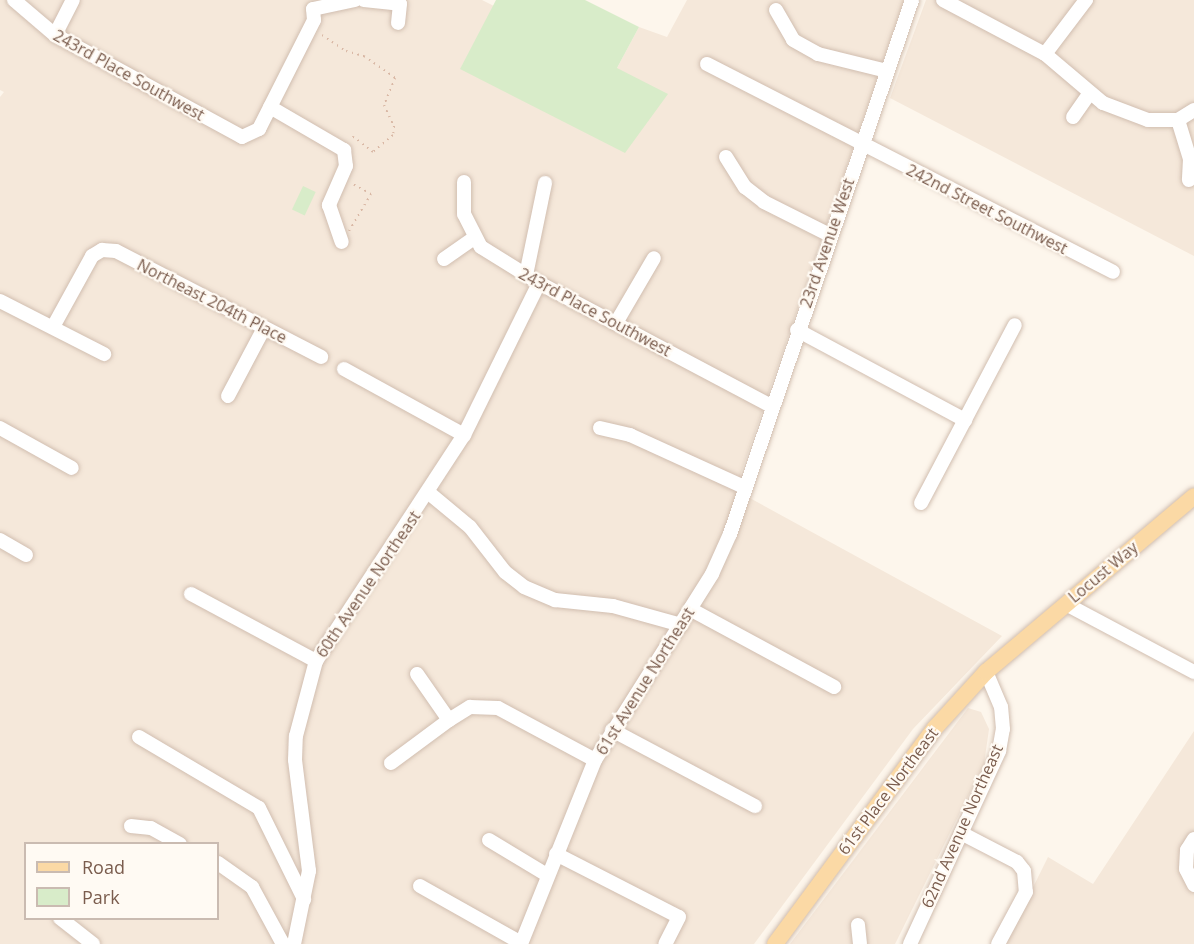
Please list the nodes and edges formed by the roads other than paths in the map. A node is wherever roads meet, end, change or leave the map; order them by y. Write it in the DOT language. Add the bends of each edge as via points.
graph roads {
  1 [pos="14,0"];
  2 [pos="73,0"];
  3 [pos="355,0"];
  4 [pos="364,0"];
  5 [pos="912,0"];
  6 [pos="943,0"];
  7 [pos="1086,0"];
  8 [pos="400,2"];
  9 [pos="308,5"];
  10 [pos="776,10"];
  11 [pos="398,23"];
  12 [pos="55,35"];
  13 [pos="1045,54"];
  14 [pos="706,64"];
  15 [pos="887,71"];
  16 [pos="1089,94"];
  17 [pos="270,107"];
  18 [pos="1194,110"];
  19 [pos="1073,117"];
  20 [pos="1178,120"];
  21 [pos="861,145"];
  22 [pos="726,157"];
  23 [pos="1189,180"];
  24 [pos="464,182"];
  25 [pos="545,183"];
  26 [pos="830,236"];
  27 [pos="475,237"];
  28 [pos="340,238"];
  29 [pos="654,258"];
  30 [pos="444,259"];
  31 [pos="1113,273"];
  32 [pos="526,275"];
  33 [pos="539,283"];
  34 [pos="0,301"];
  35 [pos="616,323"];
  36 [pos="1015,325"];
  37 [pos="53,327"];
  38 [pos="264,328"];
  39 [pos="797,330"];
  40 [pos="104,354"];
  41 [pos="321,357"];
  42 [pos="344,369"];
  43 [pos="228,396"];
  44 [pos="771,406"];
  45 [pos="965,420"];
  46 [pos="0,428"];
  47 [pos="600,428"];
  48 [pos="464,435"];
  49 [pos="72,468"];
  50 [pos="744,487"];
  51 [pos="429,493"];
  52 [pos="1194,496"];
  53 [pos="921,503"];
  54 [pos="0,540"];
  55 [pos="26,555"];
  56 [pos="191,594"];
  57 [pos="1066,604"];
  58 [pos="690,609"];
  59 [pos="681,625"];
  60 [pos="1013,648"];
  61 [pos="316,661"];
  62 [pos="986,672"];
  63 [pos="1194,672"];
  64 [pos="417,674"];
  65 [pos="834,687"];
  66 [pos="449,720"];
  67 [pos="612,730"];
  68 [pos="139,737"];
  69 [pos="595,760"];
  70 [pos="391,763"];
  71 [pos="755,806"];
  72 [pos="131,826"];
  73 [pos="961,833"];
  74 [pos="1194,839"];
  75 [pos="489,840"];
  76 [pos="178,842"];
  77 [pos="556,854"];
  78 [pos="219,864"];
  79 [pos="547,874"];
  80 [pos="1194,885"];
  81 [pos="420,886"];
  82 [pos="304,899"];
  83 [pos="63,920"];
  84 [pos="858,926"];
  85 [pos="521,943"];
  86 [pos="93,944"];
  87 [pos="283,944"];
  88 [pos="294,944"];
  89 [pos="665,944"];
  90 [pos="775,944"];
  91 [pos="860,944"];
  92 [pos="910,944"];
  93 [pos="998,944"];
  1 -- 12 [label="street, 243rd Place Southwest"];
  2 -- 12 [label="street"];
  3 -- 9 [label="street"];
  4 -- 8 [label="street"];
  5 -- 15 [label="street, 23rd Avenue West"];
  6 -- 13 [label="street"];
  7 -- 13 [label="street"];
  8 -- 11 [label="street"];
  9 -- 17 [label="street" via="314,20"];
  10 -- 15 [label="street" via="793,40 818,54"];
  12 -- 17 [label="street, 243rd Place Southwest" via="242,137 259,129"];
  13 -- 16 [label="street"];
  14 -- 21 [label="street, 242nd Street Southwest"];
  15 -- 21 [label="street, 23rd Avenue West"];
  16 -- 19 [label="street"];
  16 -- 20 [label="street" via="1125,114 1148,120"];
  17 -- 28 [label="street" via="341,147 348,158 329,205"];
  18 -- 20 [label="street"];
  20 -- 23 [label="street" via="1190,159"];
  21 -- 26 [label="street, 23rd Avenue West"];
  21 -- 31 [label="street, 242nd Street Southwest"];
  22 -- 26 [label="street" via="745,187 764,202"];
  24 -- 27 [label="street, 243rd Place Southwest" via="464,214"];
  25 -- 32 [label="street"];
  26 -- 39 [label="street, 23rd Avenue West"];
  27 -- 30 [label="street"];
  27 -- 32 [label="street, 243rd Place Southwest" via="481,247"];
  29 -- 35 [label="street"];
  32 -- 33 [label="street, 243rd Place Southwest"];
  33 -- 35 [label="street, 243rd Place Southwest"];
  33 -- 48 [label="street, 60th Avenue Northeast"];
  34 -- 37 [label="street"];
  35 -- 44 [label="street, 243rd Place Southwest"];
  36 -- 45 [label="street"];
  37 -- 38 [label="street, Northeast 204th Place" via="92,256 102,250 116,251"];
  37 -- 40 [label="street"];
  38 -- 41 [label="street, Northeast 204th Place"];
  38 -- 43 [label="street"];
  39 -- 44 [label="street, 23rd Avenue West"];
  39 -- 45 [label="street"];
  42 -- 48 [label="street"];
  44 -- 50 [label="street, 23rd Avenue West"];
  45 -- 53 [label="street"];
  46 -- 49 [label="street"];
  47 -- 50 [label="street" via="630,435"];
  48 -- 51 [label="street, 60th Avenue Northeast"];
  50 -- 58 [label="street, 61st Avenue Northeast" via="722,553"];
  51 -- 59 [label="street" via="470,527 505,572 524,586 555,600 613,606"];
  51 -- 61 [label="street, 60th Avenue Northeast"];
  52 -- 57 [label="main road, Locust Way"];
  54 -- 55 [label="street"];
  56 -- 61 [label="street"];
  57 -- 60 [label="main road, Locust Way"];
  57 -- 63 [label="street"];
  58 -- 59 [label="street, 61st Avenue Northeast"];
  58 -- 65 [label="street"];
  59 -- 67 [label="street, 61st Avenue Northeast"];
  60 -- 62 [label="main road, 61st Place Northeast"];
  61 -- 82 [label="street, 60th Avenue Northeast" via="296,736 295,760 309,848"];
  62 -- 73 [label="street, 62nd Avenue Northeast" via="1001,707 1003,729 999,751"];
  62 -- 90 [label="main road, 61st Place Northeast" via="935,728"];
  64 -- 66 [label="street"];
  66 -- 69 [label="street" via="470,707 498,708"];
  66 -- 70 [label="street"];
  67 -- 69 [label="street, 61st Avenue Northeast"];
  67 -- 71 [label="street"];
  68 -- 82 [label="street" via="259,808"];
  69 -- 77 [label="street, 61st Avenue Northeast"];
  72 -- 76 [label="street" via="151,828"];
  73 -- 92 [label="street, 62nd Avenue Northeast"];
  73 -- 93 [label="street" via="1017,862 1024,871 1026,892"];
  74 -- 80 [label="street" via="1187,850 1186,869"];
  75 -- 79 [label="street"];
  77 -- 79 [label="street, 61st Avenue Northeast"];
  77 -- 89 [label="street" via="679,917"];
  78 -- 87 [label="street" via="252,887"];
  79 -- 85 [label="street, 61st Avenue Northeast"];
  81 -- 85 [label="street"];
  82 -- 88 [label="street, 60th Avenue Northeast"];
  83 -- 86 [label="street"];
  84 -- 91 [label="street"];
}
